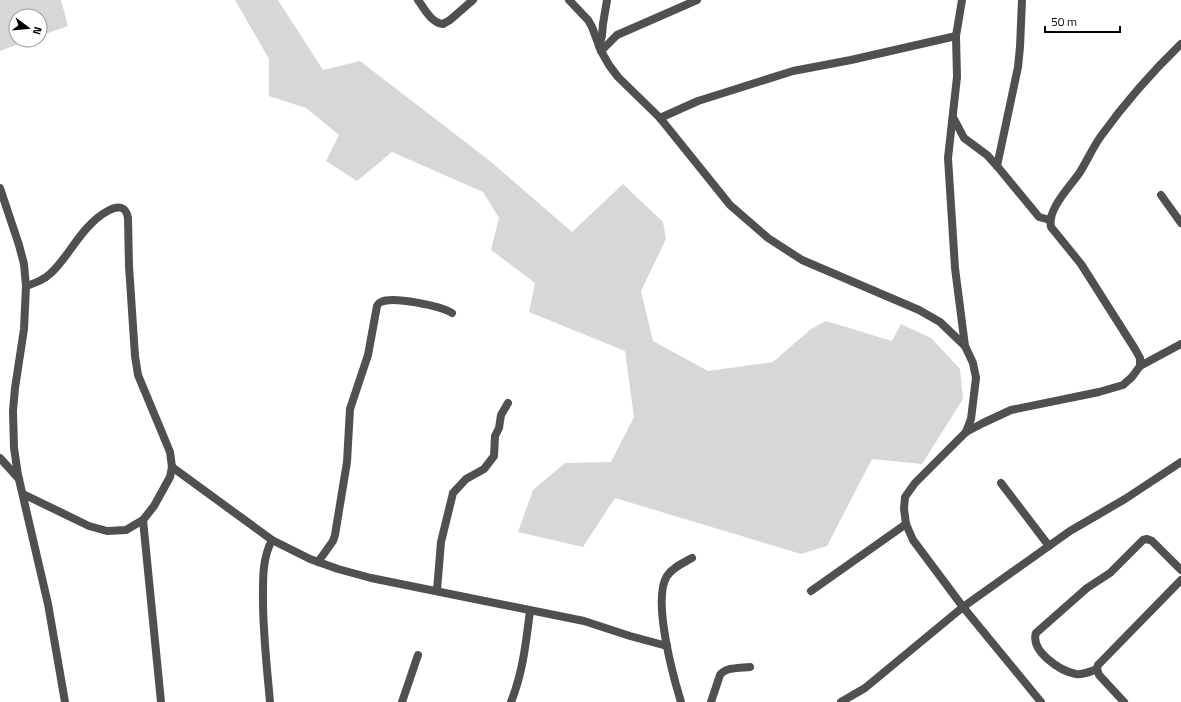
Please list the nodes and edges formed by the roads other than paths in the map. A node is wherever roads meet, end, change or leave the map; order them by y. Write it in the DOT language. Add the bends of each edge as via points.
graph roads {
  1 [pos="418,0"];
  2 [pos="473,0"];
  3 [pos="569,0"];
  4 [pos="607,0"];
  5 [pos="697,0"];
  6 [pos="962,0"];
  7 [pos="1022,0"];
  8 [pos="956,36"];
  9 [pos="1181,44"];
  10 [pos="600,49"];
  11 [pos="952,115"];
  12 [pos="660,118"];
  13 [pos="964,138"];
  14 [pos="950,144"];
  15 [pos="997,166"];
  16 [pos="0,188"];
  17 [pos="1161,195"];
  18 [pos="1050,220"];
  19 [pos="1181,223"];
  20 [pos="26,286"];
  21 [pos="452,313"];
  22 [pos="1181,344"];
  23 [pos="965,346"];
  24 [pos="1140,366"];
  25 [pos="508,403"];
  26 [pos="966,432"];
  27 [pos="0,458"];
  28 [pos="1181,462"];
  29 [pos="172,467"];
  30 [pos="20,480"];
  31 [pos="1001,483"];
  32 [pos="23,494"];
  33 [pos="143,520"];
  34 [pos="906,524"];
  35 [pos="272,540"];
  36 [pos="1049,546"];
  37 [pos="692,558"];
  38 [pos="318,562"];
  39 [pos="1181,570"];
  40 [pos="1181,580"];
  41 [pos="437,590"];
  42 [pos="812,591"];
  43 [pos="963,608"];
  44 [pos="530,611"];
  45 [pos="667,646"];
  46 [pos="418,655"];
  47 [pos="750,667"];
  48 [pos="1097,669"];
  49 [pos="65,702"];
  50 [pos="161,702"];
  51 [pos="270,702"];
  52 [pos="402,702"];
  53 [pos="511,702"];
  54 [pos="681,702"];
  55 [pos="711,702"];
  56 [pos="841,702"];
  57 [pos="1041,702"];
  58 [pos="1124,702"];
  1 -- 2 [label="street" via="436,22 443,24"];
  3 -- 10 [label="street" via="588,20"];
  4 -- 10 [label="street"];
  5 -- 10 [label="street" via="618,35"];
  6 -- 8 [label="street"];
  7 -- 15 [label="street" via="1018,67"];
  8 -- 11 [label="street" via="957,77"];
  8 -- 12 [label="street" via="793,71 698,101"];
  9 -- 18 [label="street" via="1151,74 1101,136 1053,211"];
  10 -- 12 [label="street" via="618,77"];
  11 -- 13 [label="street"];
  11 -- 14 [label="street"];
  12 -- 23 [label="street" via="730,205 768,238 802,260 919,310 940,322"];
  13 -- 14 [label="street"];
  13 -- 15 [label="street"];
  14 -- 23 [label="street" via="948,158 955,268"];
  15 -- 18 [label="street" via="1039,217"];
  16 -- 20 [label="street" via="19,245"];
  17 -- 19 [label="street"];
  18 -- 24 [label="street" via="1051,227 1081,264 1135,349 1140,358"];
  20 -- 29 [label="street" via="39,282 50,274 83,232 104,213 118,207 125,209 128,213 129,266 138,375 170,452"];
  20 -- 30 [label="street" via="24,329 13,411 14,448"];
  21 -- 38 [label="street" via="442,308 410,301 381,301 376,306 368,355 350,409 347,462 335,535"];
  22 -- 24 [label="street"];
  23 -- 26 [label="street" via="973,363 976,378 971,419"];
  24 -- 26 [label="street" via="1123,385 1011,410"];
  25 -- 41 [label="street" via="501,415 495,436 494,456 484,469 466,479 453,493 441,542"];
  26 -- 34 [label="street" via="915,483 905,497"];
  27 -- 30 [label="street"];
  28 -- 36 [label="street" via="1125,499 1070,530"];
  29 -- 33 [label="street" via="164,488"];
  29 -- 35 [label="street"];
  30 -- 32 [label="street"];
  31 -- 36 [label="street"];
  32 -- 33 [label="street" via="89,526 107,531 126,530"];
  32 -- 49 [label="street" via="48,604"];
  33 -- 50 [label="street"];
  34 -- 42 [label="street"];
  34 -- 43 [label="street" via="913,540"];
  35 -- 38 [label="street"];
  35 -- 51 [label="street" via="267,550 263,576 263,629"];
  36 -- 43 [label="street"];
  37 -- 45 [label="street" via="676,566 667,576 663,586"];
  38 -- 41 [label="street" via="338,570"];
  39 -- 48 [label="street" via="1152,541 1143,540 1110,573 1087,588 1036,633 1036,644 1047,659 1060,668 1076,674"];
  40 -- 48 [label="street" via="1098,665"];
  41 -- 44 [label="street"];
  43 -- 56 [label="street" via="865,688"];
  43 -- 57 [label="street"];
  44 -- 45 [label="street" via="584,621"];
  44 -- 53 [label="street" via="520,677"];
  45 -- 54 [label="street"];
  46 -- 52 [label="street"];
  47 -- 55 [label="street" via="722,672"];
  48 -- 58 [label="street" via="1099,675"];
}
